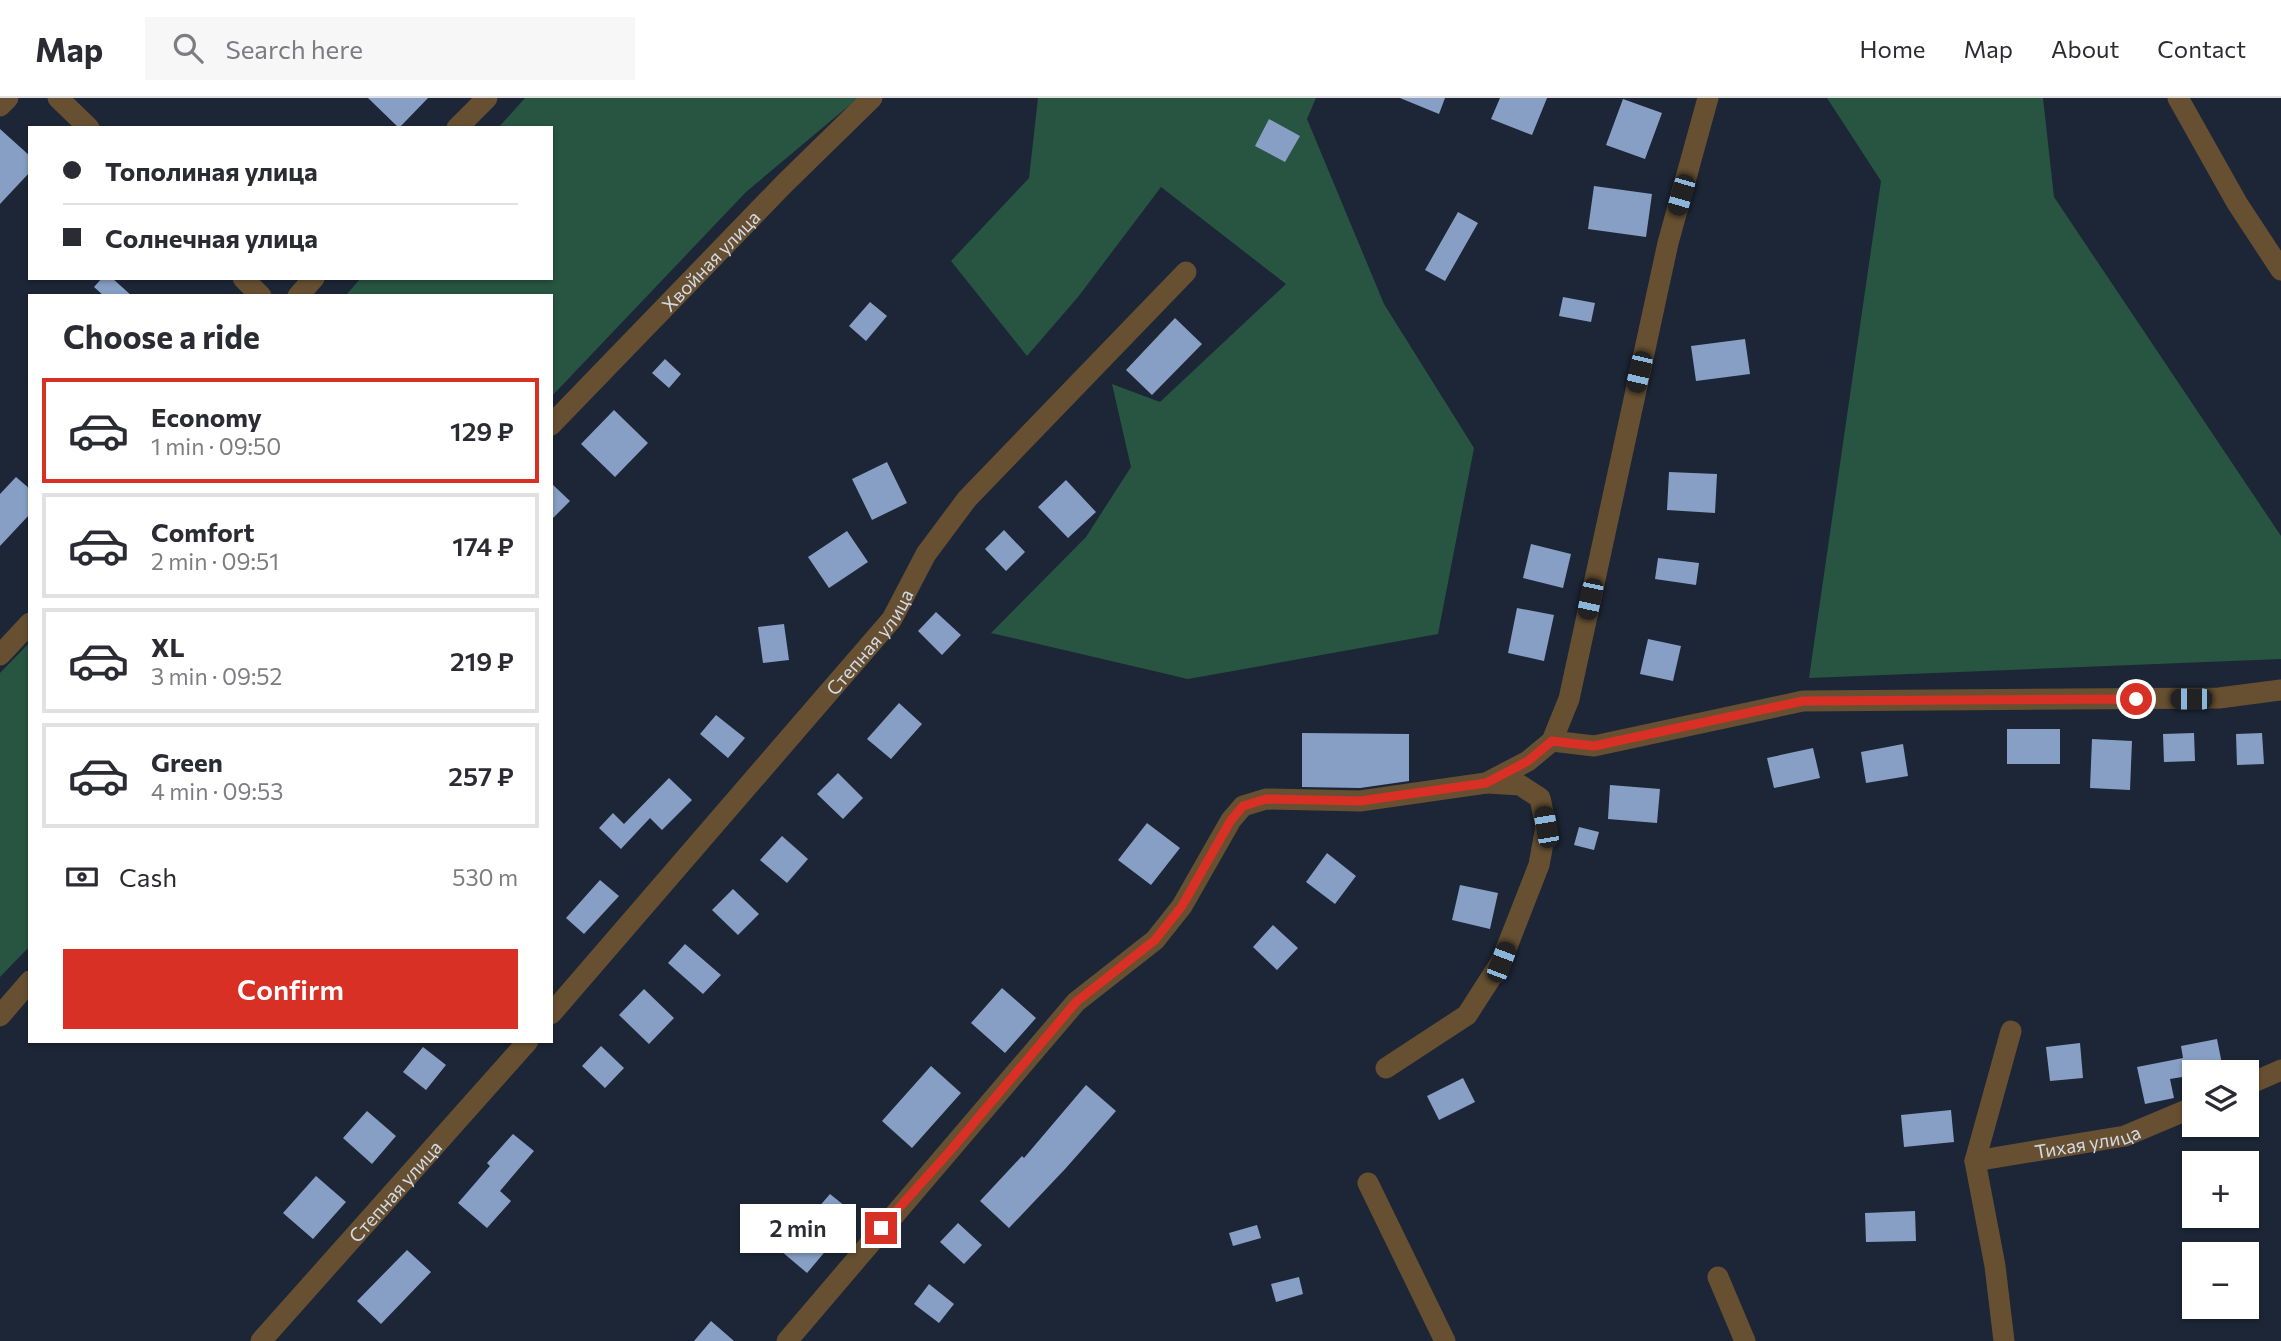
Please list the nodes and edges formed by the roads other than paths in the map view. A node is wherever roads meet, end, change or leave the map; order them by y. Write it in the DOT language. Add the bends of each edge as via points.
graph roads {
  1 [pos="8,98"];
  2 [pos="58,98"];
  3 [pos="487,98"];
  4 [pos="872,98"];
  5 [pos="1708,98"];
  6 [pos="2178,98"];
  7 [pos="0,106"];
  8 [pos="87,126"];
  9 [pos="459,126"];
  10 [pos="2281,270"];
  11 [pos="1186,272"];
  12 [pos="245,280"];
  13 [pos="312,280"];
  14 [pos="259,294"];
  15 [pos="300,294"];
  16 [pos="553,423"];
  17 [pos="28,626"];
  18 [pos="0,655"];
  19 [pos="2281,690"];
  20 [pos="1552,741"];
  21 [pos="1486,783"];
  22 [pos="28,983"];
  23 [pos="553,1012"];
  24 [pos="0,1016"];
  25 [pos="2011,1031"];
  26 [pos="526,1043"];
  27 [pos="1386,1068"];
  28 [pos="2281,1070"];
  29 [pos="2259,1080"];
  30 [pos="2182,1112"];
  31 [pos="1975,1161"];
  32 [pos="1368,1183"];
  33 [pos="1717,1277"];
  34 [pos="261,1341"];
  35 [pos="787,1341"];
  36 [pos="1445,1341"];
  37 [pos="1745,1341"];
  38 [pos="2004,1341"];
  1 -- 7 [label="street"];
  2 -- 8 [label="street"];
  3 -- 9 [label="street"];
  4 -- 16 [label="street, Хвойная улица"];
  5 -- 20 [label="street" via="1668,243 1569,699"];
  6 -- 10 [label="street"];
  11 -- 23 [label="street, Степная улица" via="967,499 926,554 892,619"];
  12 -- 14 [label="street"];
  13 -- 15 [label="street"];
  17 -- 18 [label="street"];
  19 -- 20 [label="street" via="2219,698 1803,701 1594,746"];
  20 -- 21 [label="street" via="1528,761"];
  21 -- 27 [label="street" via="1520,785 1540,798 1546,827 1539,865 1501,962 1467,1015"];
  21 -- 35 [label="street" via="1360,801 1266,799 1243,806 1182,906 1155,940 1076,1002"];
  22 -- 24 [label="street"];
  25 -- 31 [label="street"];
  26 -- 34 [label="street, Степная улица"];
  28 -- 29 [label="street"];
  30 -- 31 [label="street, Тихая улица" via="2125,1136"];
  31 -- 38 [label="street"];
  32 -- 36 [label="street"];
  33 -- 37 [label="street"];
}
